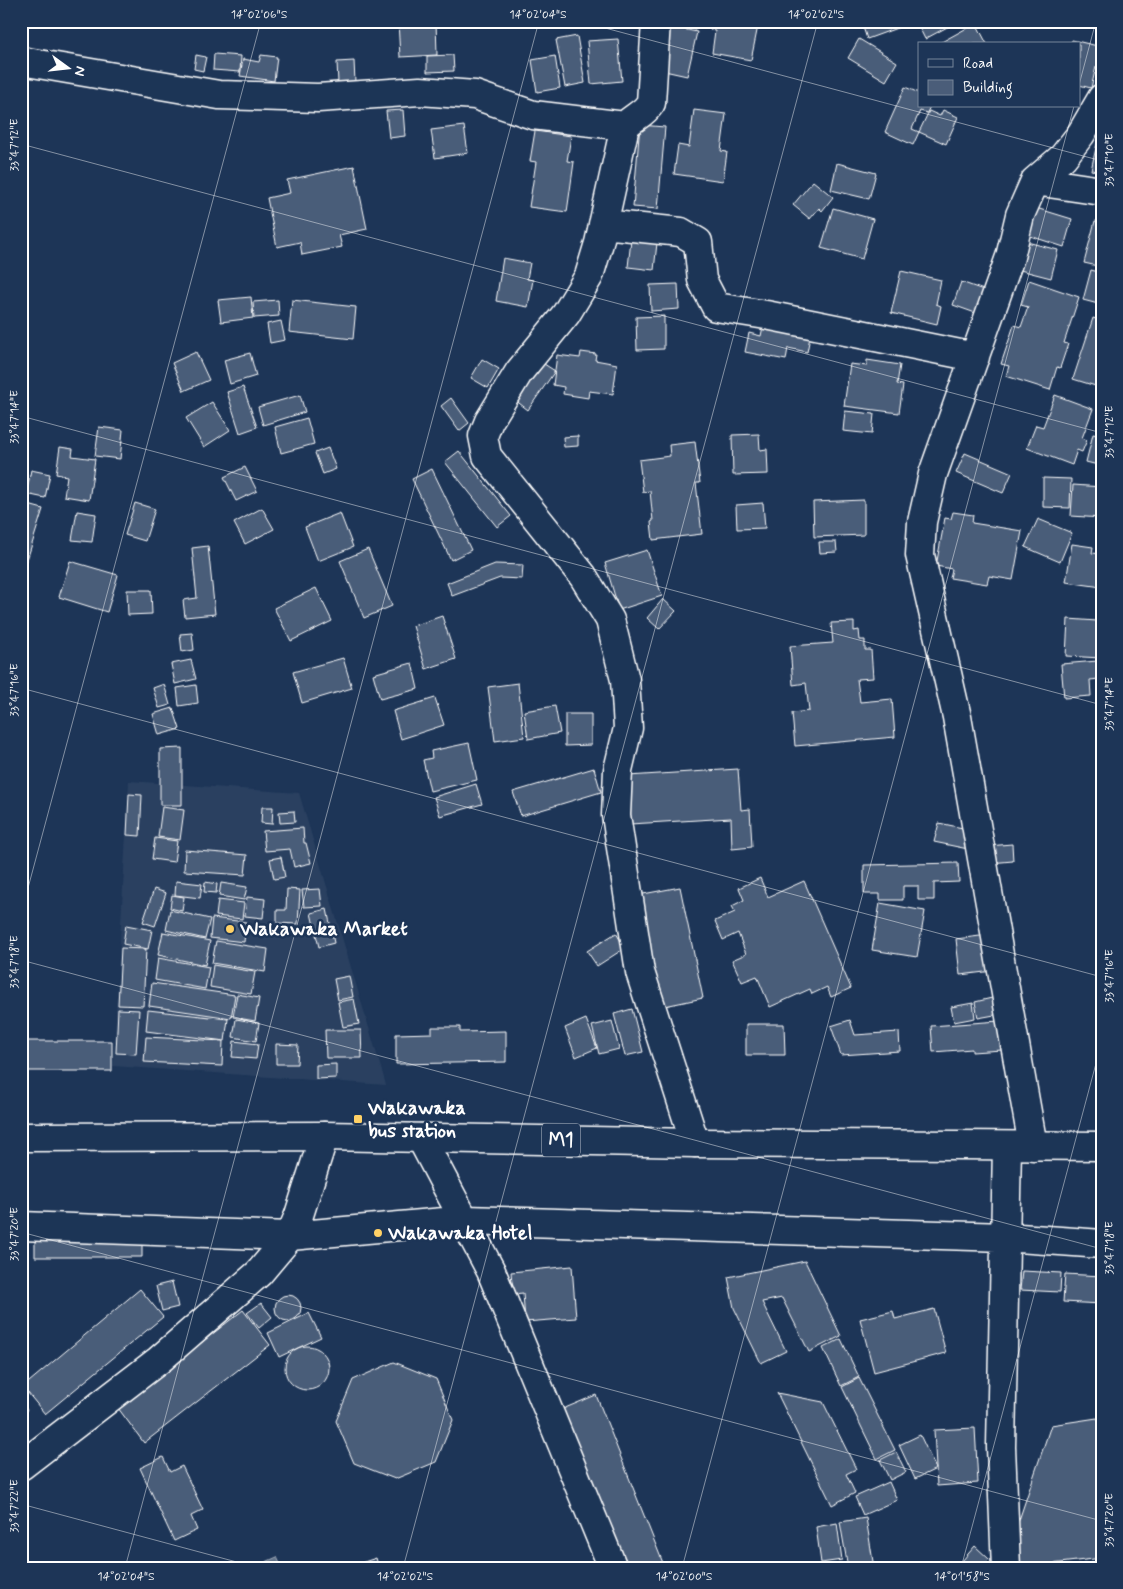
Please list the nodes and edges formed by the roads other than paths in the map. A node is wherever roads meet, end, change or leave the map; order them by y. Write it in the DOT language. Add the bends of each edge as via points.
graph roads {
  1 [pos="656,21"];
  2 [pos="21,61"];
  3 [pos="1102,98"];
  4 [pos="625,126"];
  5 [pos="1035,181"];
  6 [pos="1102,191"];
  7 [pos="604,224"];
  8 [pos="976,358"];
  9 [pos="324,1136"];
  10 [pos="21,1137"];
  11 [pos="421,1138"];
  12 [pos="695,1143"];
  13 [pos="1020,1146"];
  14 [pos="1102,1146"];
  15 [pos="466,1220"];
  16 [pos="21,1226"];
  17 [pos="290,1236"];
  18 [pos="1005,1237"];
  19 [pos="1102,1244"];
  20 [pos="21,1466"];
  21 [pos="613,1568"];
  22 [pos="1006,1568"];
  1 -- 4 [label="main road" via="651,103 644,114 632,117"];
  2 -- 4 [label="main road" via="219,96 318,98 420,90 475,95 533,115"];
  3 -- 5 [label="main road" via="1063,157"];
  4 -- 7 [label="main road"];
  5 -- 6 [label="main road"];
  5 -- 8 [label="main road" via="1020,215 1010,258"];
  7 -- 8 [label="main road" via="681,232 698,242 702,280 716,307 766,314"];
  7 -- 12 [label="main road" via="589,276 566,314 519,372 483,436 487,456 583,576 610,620 625,680 628,728 618,770 616,816 640,972"];
  8 -- 13 [label="main road" via="933,474 922,522 920,555 958,716"];
  9 -- 10 [label="main road, M1"];
  9 -- 11 [label="main road, M1"];
  9 -- 17 [label="main road"];
  11 -- 12 [label="main road, M1"];
  11 -- 15 [label="main road"];
  12 -- 13 [label="main road, M1"];
  13 -- 14 [label="main road, M1"];
  13 -- 18 [label="main road"];
  15 -- 17 [label="main road"];
  15 -- 18 [label="main road"];
  15 -- 21 [label="main road" via="491,1271"];
  16 -- 17 [label="main road"];
  17 -- 20 [label="main road" via="259,1273 159,1360"];
  18 -- 19 [label="main road"];
  18 -- 22 [label="main road" via="1001,1448"];
}
